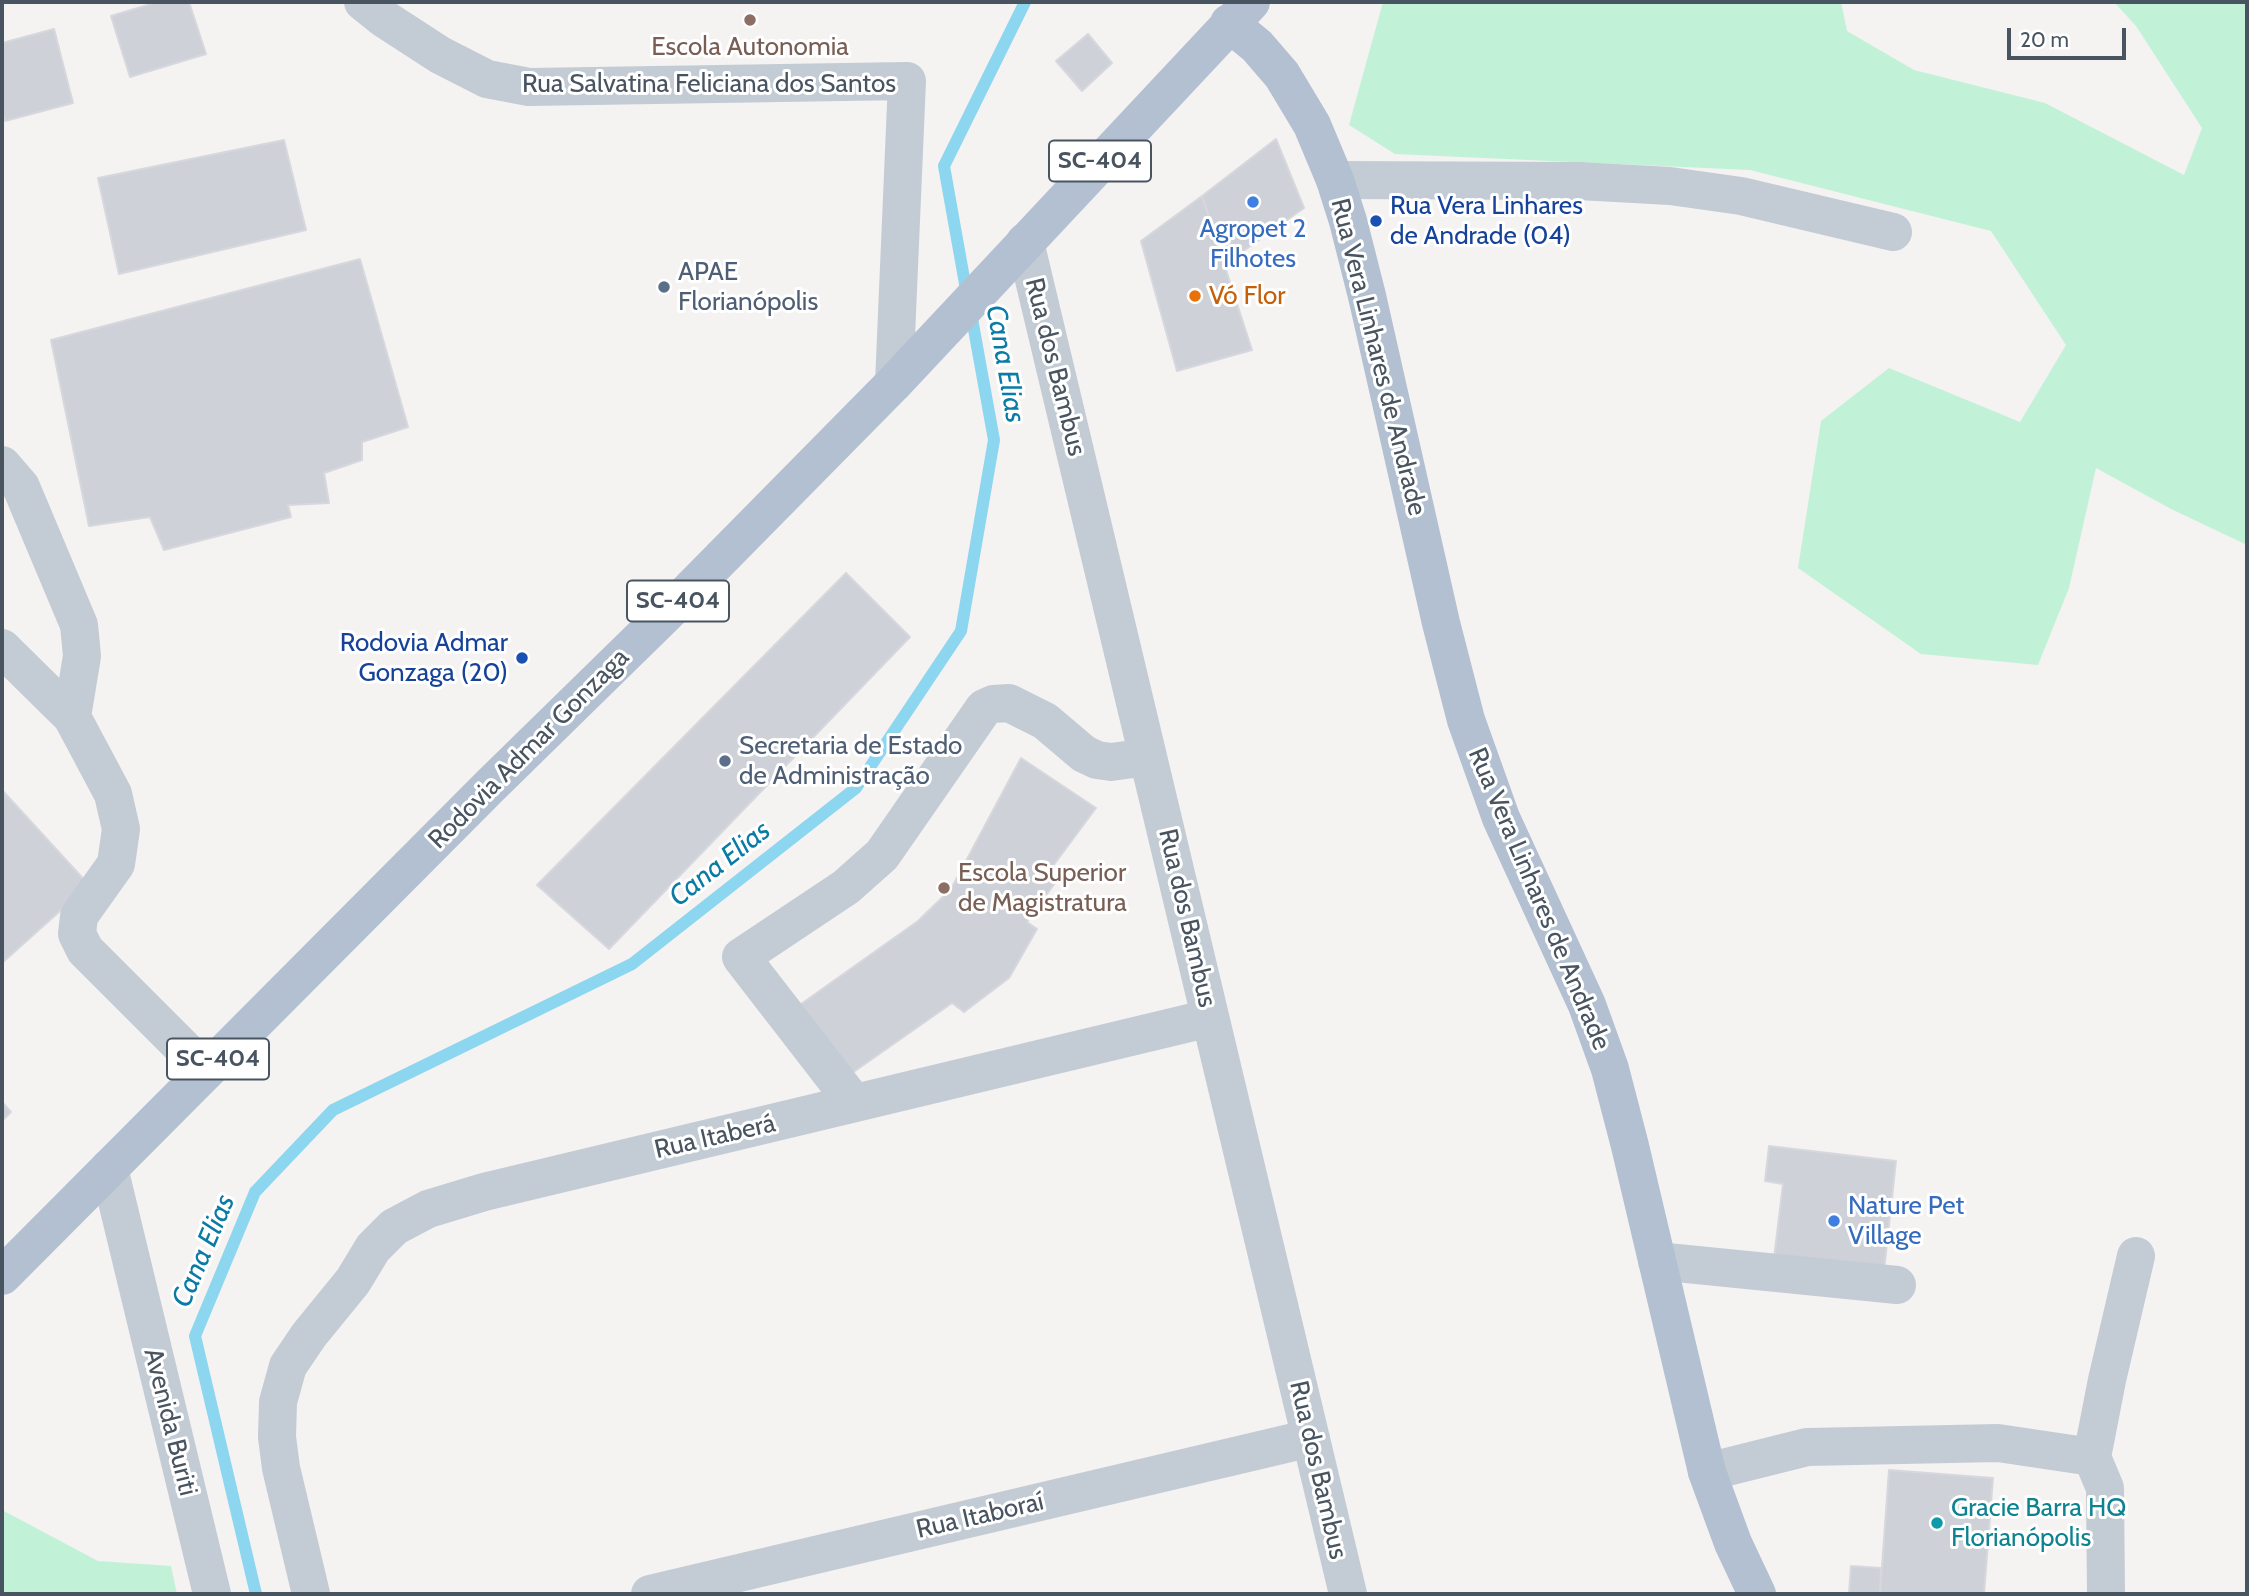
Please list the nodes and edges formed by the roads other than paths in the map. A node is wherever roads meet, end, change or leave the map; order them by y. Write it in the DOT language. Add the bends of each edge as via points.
graph roads {
  1 [pos="363,2"];
  2 [pos="1240,12"];
  3 [pos="1335,180"];
  4 [pos="1893,232"];
  5 [pos="1025,242"];
  6 [pos="894,383"];
  7 [pos="8,486"];
  8 [pos="2,648"];
  9 [pos="72,717"];
  10 [pos="1148,757"];
  11 [pos="1210,1018"];
  12 [pos="206,1071"];
  13 [pos="854,1103"];
  14 [pos="108,1168"];
  15 [pos="2136,1256"];
  16 [pos="1657,1261"];
  17 [pos="2,1276"];
  18 [pos="1897,1285"];
  19 [pos="1311,1438"];
  20 [pos="2092,1457"];
  21 [pos="1707,1472"];
  22 [pos="212,1594"];
  23 [pos="311,1594"];
  24 [pos="650,1594"];
  25 [pos="1348,1594"];
  26 [pos="1758,1594"];
  27 [pos="2106,1594"];
  1 -- 6 [label="street, Rua Salvatina Feliciana dos Santos" via="440,55 487,79 529,87 907,81"];
  2 -- 3 [label="main road, Rua Vera Linhares de Andrade" via="1257,46 1282,75 1312,125"];
  2 -- 5 [label="main road, Rodovia Admar Gonzaga / SC-404"];
  3 -- 4 [label="street" via="1670,186 1741,196"];
  3 -- 16 [label="main road, Rua Vera Linhares de Andrade" via="1466,720 1501,818 1592,1018 1613,1081"];
  5 -- 6 [label="main road, Rodovia Admar Gonzaga / SC-404"];
  5 -- 10 [label="street, Rua dos Bambus"];
  6 -- 12 [label="main road, Rodovia Admar Gonzaga / SC-404"];
  7 -- 9 [label="street" via="79,625 82,656"];
  8 -- 9 [label="street"];
  9 -- 12 [label="street" via="113,794 121,829 116,864 79,916 77,934 85,950"];
  10 -- 11 [label="street, Rua dos Bambus"];
  10 -- 13 [label="street" via="1097,760 1045,721 1009,703 984,708 881,855 846,887 741,957"];
  11 -- 13 [label="street, Rua Itaberá"];
  11 -- 19 [label="street, Rua dos Bambus"];
  12 -- 14 [label="main road, Rodovia Admar Gonzaga / SC-404"];
  13 -- 23 [label="street, Rua Itaberá" via="484,1192 428,1209 394,1227 373,1248 288,1366 278,1402 281,1468"];
  14 -- 17 [label="main road, Rodovia Admar Gonzaga / SC-404"];
  14 -- 22 [label="street, Avenida Buriti"];
  15 -- 20 [label="street"];
  16 -- 18 [label="street"];
  16 -- 21 [label="main road, Rua Vera Linhares de Andrade"];
  19 -- 24 [label="street, Rua Itaboraí"];
  19 -- 25 [label="street, Rua dos Bambus"];
  20 -- 21 [label="street" via="1998,1443 1807,1447"];
  20 -- 27 [label="street" via="2105,1489"];
  21 -- 26 [label="main road, Rua Vera Linhares de Andrade"];
}
